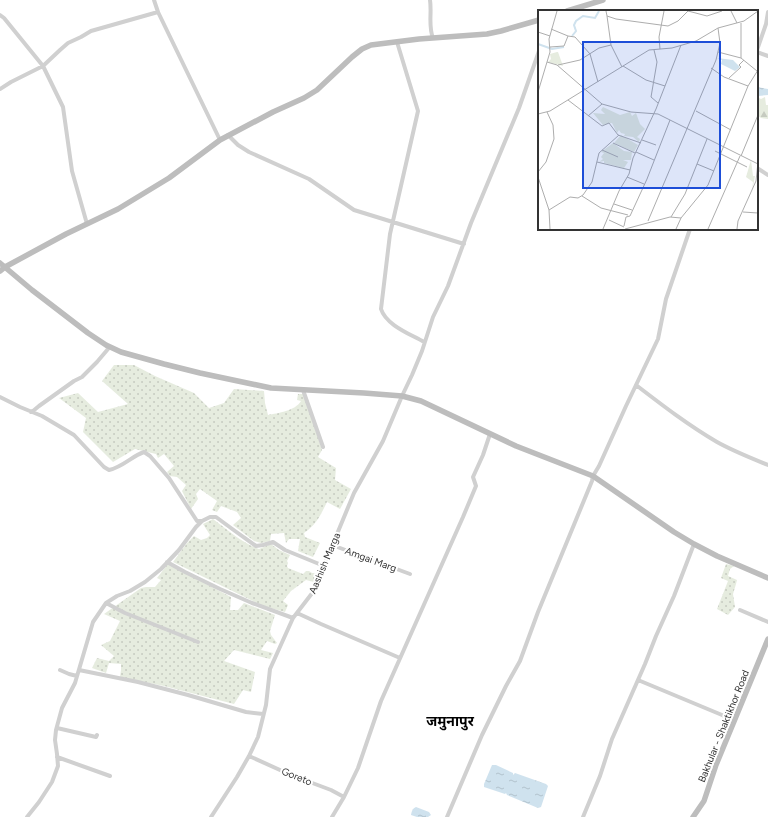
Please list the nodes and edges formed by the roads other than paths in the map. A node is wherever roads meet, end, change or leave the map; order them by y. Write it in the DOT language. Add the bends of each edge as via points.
graph roads {
  1 [pos="154,0"];
  2 [pos="430,0"];
  3 [pos="603,0"];
  4 [pos="570,10"];
  5 [pos="158,12"];
  6 [pos="768,12"];
  7 [pos="0,16"];
  8 [pos="538,20"];
  9 [pos="433,38"];
  10 [pos="397,42"];
  11 [pos="758,48"];
  12 [pos="758,51"];
  13 [pos="538,54"];
  14 [pos="768,56"];
  15 [pos="43,66"];
  16 [pos="0,89"];
  17 [pos="228,136"];
  18 [pos="220,140"];
  19 [pos="758,169"];
  20 [pos="768,175"];
  21 [pos="393,223"];
  22 [pos="87,224"];
  23 [pos="690,230"];
  24 [pos="464,244"];
  25 [pos="2,267"];
  26 [pos="424,342"];
  27 [pos="107,346"];
  28 [pos="636,385"];
  29 [pos="303,390"];
  30 [pos="402,396"];
  31 [pos="0,397"];
  32 [pos="30,412"];
  33 [pos="490,434"];
  34 [pos="324,447"];
  35 [pos="768,465"];
  36 [pos="593,476"];
  37 [pos="202,521"];
  38 [pos="694,544"];
  39 [pos="332,545"];
  40 [pos="168,562"];
  41 [pos="324,566"];
  42 [pos="410,574"];
  43 [pos="768,578"];
  44 [pos="106,603"];
  45 [pos="740,610"];
  46 [pos="297,613"];
  47 [pos="293,618"];
  48 [pos="768,622"];
  49 [pos="768,639"];
  50 [pos="198,642"];
  51 [pos="400,658"];
  52 [pos="60,670"];
  53 [pos="79,670"];
  54 [pos="77,676"];
  55 [pos="638,680"];
  56 [pos="263,714"];
  57 [pos="734,720"];
  58 [pos="57,728"];
  59 [pos="97,735"];
  60 [pos="249,756"];
  61 [pos="57,757"];
  62 [pos="110,776"];
  63 [pos="344,797"];
  64 [pos="27,817"];
  65 [pos="211,817"];
  66 [pos="332,817"];
  67 [pos="446,817"];
  68 [pos="583,817"];
  69 [pos="693,817"];
  1 -- 5 [label="street"];
  2 -- 9 [label="street" via="430,32"];
  3 -- 4 [label="street"];
  5 -- 15 [label="street" via="91,31 68,43"];
  5 -- 18 [label="street"];
  6 -- 11 [label="street"];
  7 -- 15 [label="street"];
  8 -- 9 [label="street" via="487,34"];
  9 -- 10 [label="street"];
  10 -- 17 [label="street" via="371,45 362,50 317,90"];
  10 -- 21 [label="street" via="418,111"];
  12 -- 14 [label="street"];
  13 -- 24 [label="street, Aashish Marga"];
  15 -- 16 [label="street"];
  15 -- 22 [label="street" via="63,106 72,172"];
  17 -- 18 [label="street"];
  17 -- 21 [label="street" via="249,152 309,179 354,210"];
  18 -- 22 [label="street" via="150,190"];
  19 -- 20 [label="street"];
  21 -- 24 [label="street"];
  21 -- 26 [label="street" via="381,309 389,322"];
  22 -- 25 [label="street"];
  23 -- 28 [label="street" via="666,299 658,339"];
  24 -- 26 [label="street, Aashish Marga" via="448,286 432,317"];
  25 -- 27 [label="street"];
  26 -- 30 [label="street, Aashish Marga"];
  27 -- 29 [label="street" via="208,375 271,388"];
  27 -- 32 [label="street" via="108,349 89,371"];
  28 -- 35 [label="street" via="696,429 735,451"];
  28 -- 36 [label="street"];
  29 -- 30 [label="street"];
  29 -- 34 [label="street"];
  30 -- 33 [label="street" via="421,401"];
  30 -- 39 [label="street, Aashish Marga" via="383,441 354,492"];
  31 -- 32 [label="street"];
  32 -- 37 [label="street" via="42,416 74,435 109,470 116,469 144,452 169,478 196,521"];
  33 -- 36 [label="street"];
  33 -- 51 [label="street" via="473,477 476,486"];
  36 -- 38 [label="street"];
  36 -- 67 [label="street" via="520,661 482,735"];
  37 -- 40 [label="street"];
  37 -- 41 [label="street" via="216,517 256,546 273,542 285,550"];
  38 -- 43 [label="street"];
  38 -- 55 [label="street"];
  39 -- 41 [label="street, Aashish Marga"];
  39 -- 42 [label="street, Amgai Marg"];
  40 -- 44 [label="street" via="145,582"];
  40 -- 47 [label="street" via="220,589"];
  41 -- 46 [label="street, Aashish Marga" via="313,592"];
  44 -- 50 [label="street"];
  44 -- 53 [label="street" via="93,622"];
  45 -- 48 [label="street"];
  46 -- 47 [label="street, Aashish Marga"];
  46 -- 51 [label="street"];
  47 -- 56 [label="street, Aashish Marga" via="270,669"];
  49 -- 57 [label="street, Bakhular - Shaktikhor Road"];
  51 -- 63 [label="street" via="381,701 358,768"];
  52 -- 54 [label="street"];
  53 -- 54 [label="street"];
  53 -- 56 [label="street" via="138,682 246,712"];
  54 -- 58 [label="street" via="62,708"];
  55 -- 57 [label="street"];
  55 -- 68 [label="street" via="612,739"];
  56 -- 60 [label="street, Aashish Marga" via="258,737"];
  57 -- 69 [label="street, Bakhular - Shaktikhor Road" via="704,801"];
  58 -- 59 [label="street" via="96,737"];
  58 -- 61 [label="street"];
  60 -- 63 [label="street, Goreto"];
  60 -- 65 [label="street, Aashish Marga"];
  61 -- 62 [label="street"];
  61 -- 64 [label="street" via="58,766 52,782"];
  63 -- 66 [label="street"];
}
